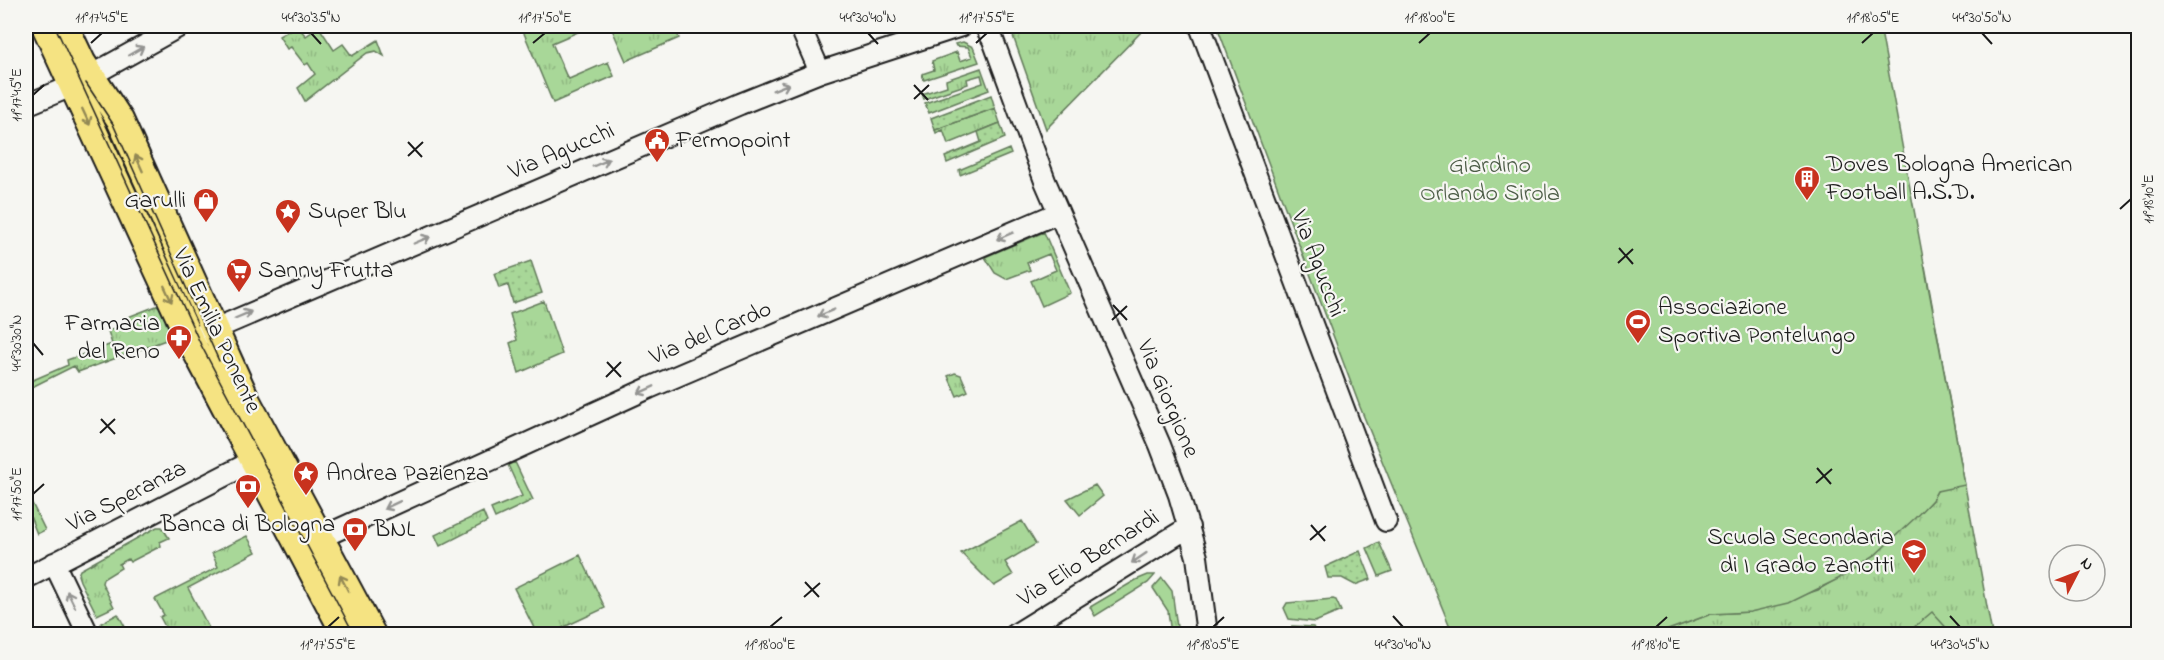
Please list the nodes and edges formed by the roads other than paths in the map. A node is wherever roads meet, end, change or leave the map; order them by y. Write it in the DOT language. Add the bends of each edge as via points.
graph roads {
  1 [pos="45,26"];
  2 [pos="65,26"];
  3 [pos="180,26"];
  4 [pos="800,26"];
  5 [pos="961,26"];
  6 [pos="985,26"];
  7 [pos="1200,26"];
  8 [pos="820,72"];
  9 [pos="82,81"];
  10 [pos="26,105"];
  11 [pos="1058,213"];
  12 [pos="213,328"];
  13 [pos="190,340"];
  14 [pos="253,461"];
  15 [pos="1386,521"];
  16 [pos="1189,527"];
  17 [pos="320,538"];
  18 [pos="54,563"];
  19 [pos="26,578"];
  20 [pos="88,634"];
  21 [pos="345,634"];
  22 [pos="372,634"];
  23 [pos="1016,634"];
  24 [pos="1207,634"];
  1 -- 9 [label="main road, Via Emilia Ponente"];
  2 -- 9 [label="main road, Via Emilia Ponente" via="82,62"];
  9 -- 3 [label="street, one-way"];
  4 -- 8 [label="street"];
  5 -- 8 [label="street, Via Agucchi"];
  6 -- 11 [label="street, Via Giorgione"];
  7 -- 15 [label="street, Via Agucchi"];
  12 -- 8 [label="street, Via Agucchi, one-way"];
  9 -- 10 [label="street"];
  12 -- 9 [label="main road, Via Emilia Ponente, one-way" via="120,120"];
  9 -- 13 [label="main road, Via Emilia Ponente, one-way"];
  11 -- 16 [label="street, Via Giorgione" via="1160,445"];
  11 -- 17 [label="street, Via del Cardo, one-way" via="638,393"];
  12 -- 13 [label="street, Via Agucchi"];
  12 -- 17 [label="main road, Via Emilia Ponente"];
  13 -- 14 [label="main road, Via Emilia Ponente"];
  14 -- 18 [label="street, Via Speranza"];
  14 -- 21 [label="main road, Via Emilia Ponente"];
  16 -- 23 [label="street, Via Elio Bernardi, one-way"];
  16 -- 24 [label="street, Via Giorgione"];
  22 -- 17 [label="main road, Via Emilia Ponente, one-way"];
  18 -- 19 [label="street, Via Speranza"];
  20 -- 18 [label="street, one-way"];
}
